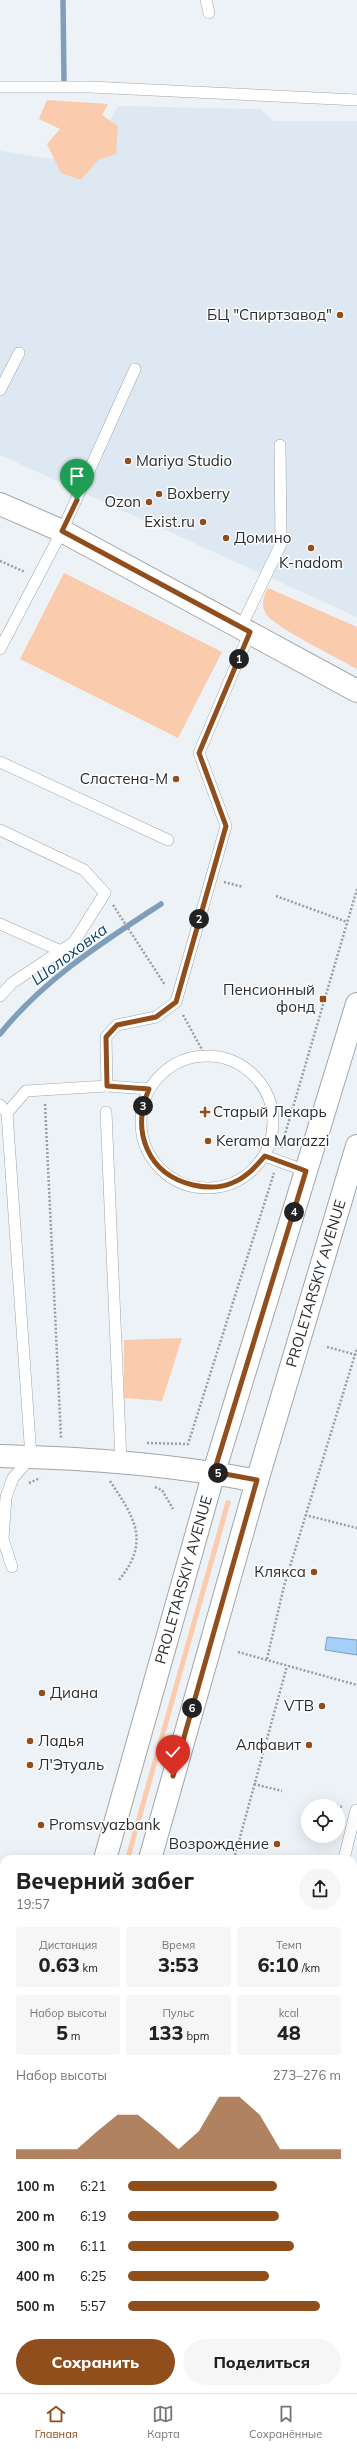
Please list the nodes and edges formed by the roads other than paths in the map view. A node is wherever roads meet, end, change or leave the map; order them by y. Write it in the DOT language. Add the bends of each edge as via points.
graph roads {
  1 [pos="206,0"];
  2 [pos="209,13"];
  3 [pos="0,87"];
  4 [pos="357,100"];
  5 [pos="19,352"];
  6 [pos="135,369"];
  7 [pos="0,390"];
  8 [pos="280,445"];
  9 [pos="0,504"];
  10 [pos="62,531"];
  11 [pos="246,630"];
  12 [pos="0,649"];
  13 [pos="357,691"];
  14 [pos="0,762"];
  15 [pos="0,830"];
  16 [pos="168,840"];
  17 [pos="0,924"];
  18 [pos="61,951"];
  19 [pos="0,996"];
  20 [pos="357,1004"];
  21 [pos="107,1086"];
  22 [pos="149,1089"];
  23 [pos="4,1109"];
  24 [pos="106,1112"];
  25 [pos="357,1146"];
  26 [pos="265,1156"];
  27 [pos="306,1171"];
  28 [pos="0,1456"];
  29 [pos="31,1457"];
  30 [pos="118,1469"];
  31 [pos="214,1472"];
  32 [pos="257,1480"];
  33 [pos="12,1567"];
  34 [pos="356,1810"];
  35 [pos="106,1855"];
  36 [pos="151,1855"];
  37 [pos="345,1855"];
  1 -- 2 [label="lane"];
  3 -- 4 [label="lane" via="90,87"];
  5 -- 7 [label="lane"];
  6 -- 10 [label="lane"];
  8 -- 11 [label="lane" via="281,544"];
  9 -- 10 [label="main road"];
  10 -- 11 [label="main road"];
  10 -- 12 [label="lane" via="36,576"];
  11 -- 13 [label="main road"];
  11 -- 21 [label="lane" via="199,753 226,826 176,1002 156,1017 117,1025 106,1037"];
  14 -- 16 [label="lane"];
  15 -- 18 [label="lane" via="84,870 105,892 74,942"];
  17 -- 18 [label="lane"];
  18 -- 19 [label="lane" via="12,983"];
  20 -- 27 [label="main road, PROLETARSKIY AVENUE"];
  21 -- 22 [label="lane"];
  21 -- 23 [label="lane" via="26,1091"];
  22 -- 26 [label="lane" via="143,1103 141,1130 151,1158 166,1174 177,1181 207,1188 232,1183 251,1172"];
  22 -- 26 [label="lane" via="162,1072 183,1059 205,1055 229,1058 256,1077 265,1088 273,1112 273,1131"];
  23 -- 29 [label="lane"];
  24 -- 30 [label="lane"];
  25 -- 32 [label="main road, PROLETARSKIY AVENUE"];
  26 -- 27 [label="lane"];
  27 -- 31 [label="main road, PROLETARSKIY AVENUE"];
  28 -- 29 [label="main road"];
  29 -- 30 [label="main road"];
  29 -- 33 [label="lane" via="13,1478 6,1497 3,1538"];
  30 -- 31 [label="main road"];
  31 -- 32 [label="main road"];
  31 -- 35 [label="main road, PROLETARSKIY AVENUE"];
  32 -- 36 [label="main road, PROLETARSKIY AVENUE"];
  34 -- 37 [label="lane"];
}
